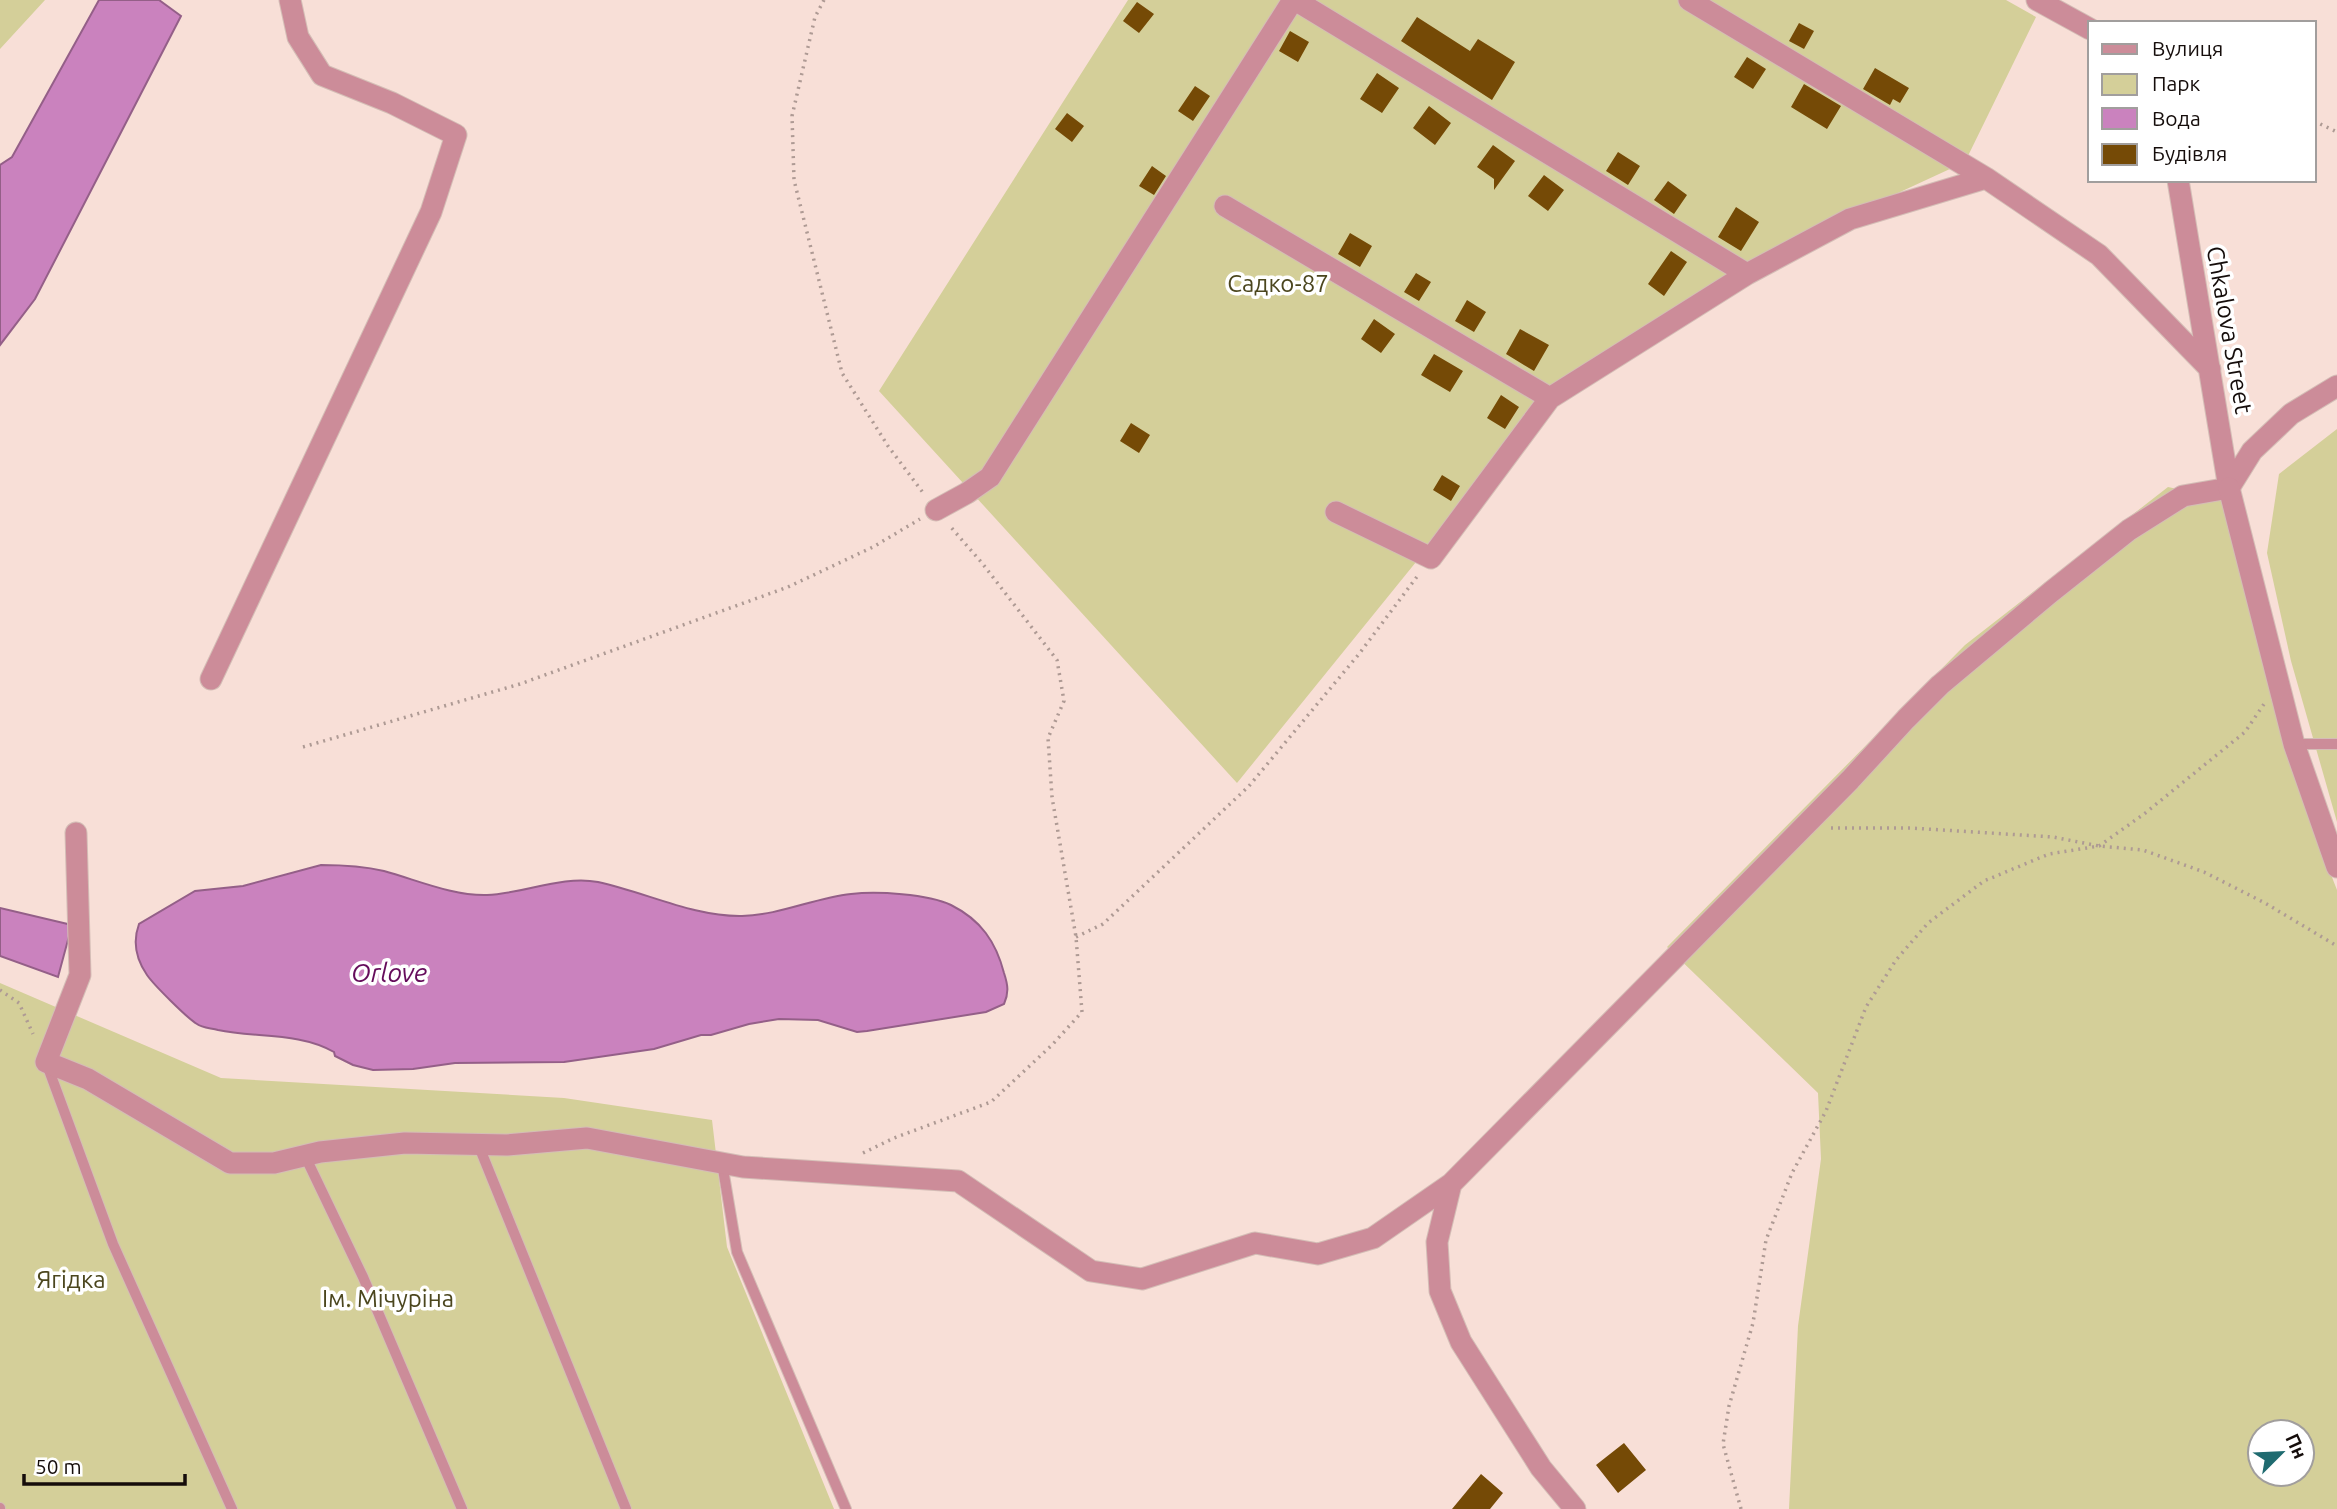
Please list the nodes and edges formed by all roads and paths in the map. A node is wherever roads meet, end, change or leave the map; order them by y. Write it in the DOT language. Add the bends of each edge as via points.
graph roads {
  1 [pos="290,0"];
  2 [pos="824,0"];
  3 [pos="1294,0"];
  4 [pos="1689,0"];
  5 [pos="2037,0"];
  6 [pos="2088,28"];
  7 [pos="2316,122"];
  8 [pos="2337,132"];
  9 [pos="1986,178"];
  10 [pos="2178,182"];
  11 [pos="1225,206"];
  12 [pos="1747,274"];
  13 [pos="2210,369"];
  14 [pos="2337,386"];
  15 [pos="1550,398"];
  16 [pos="2229,488"];
  17 [pos="936,510"];
  18 [pos="1336,512"];
  19 [pos="1431,558"];
  20 [pos="211,678"];
  21 [pos="2278,682"];
  22 [pos="2294,744"];
  23 [pos="2337,744"];
  24 [pos="303,747"];
  25 [pos="76,832"];
  26 [pos="1819,833"];
  27 [pos="2099,846"];
  28 [pos="2337,867"];
  29 [pos="1076,937"];
  30 [pos="2337,946"];
  31 [pos="0,990"];
  32 [pos="46,1062"];
  33 [pos="478,1144"];
  34 [pos="857,1155"];
  35 [pos="305,1156"];
  36 [pos="722,1163"];
  37 [pos="1451,1184"];
  38 [pos="232,1509"];
  39 [pos="462,1509"];
  40 [pos="626,1509"];
  41 [pos="846,1509"];
  42 [pos="1575,1509"];
  43 [pos="1741,1509"];
  1 -- 20 [label="street" via="298,37 322,75 456,135 431,212"];
  2 -- 17 [label="path" via="815,17 792,116 794,180 842,373"];
  3 -- 12 [label="street"];
  3 -- 17 [label="street" via="990,477"];
  4 -- 9 [label="street"];
  5 -- 6 [label="street"];
  7 -- 8 [label="path"];
  9 -- 12 [label="street" via="1850,219"];
  9 -- 13 [label="street" via="2099,255"];
  10 -- 13 [label="street, Chkalova Street"];
  11 -- 15 [label="street"];
  12 -- 15 [label="street"];
  13 -- 16 [label="street, Chkalova Street"];
  14 -- 16 [label="street" via="2291,414 2252,451"];
  15 -- 19 [label="street"];
  16 -- 21 [label="street, Chkalova Street"];
  16 -- 37 [label="street" via="2183,496 2129,530 1940,685"];
  17 -- 24 [label="path" via="873,547 788,587 520,684"];
  17 -- 29 [label="path" via="1057,660 1064,701 1048,738 1052,797"];
  18 -- 19 [label="street"];
  19 -- 29 [label="path" via="1359,654 1248,786 1103,924"];
  21 -- 22 [label="street, Chkalova Street"];
  21 -- 27 [label="path" via="2245,732"];
  22 -- 23 [label="lane"];
  22 -- 28 [label="street, Chkalova Street"];
  25 -- 32 [label="street" via="79,975"];
  26 -- 27 [label="path" via="1832,828 1911,828 2053,837"];
  27 -- 30 [label="path" via="2143,850 2204,872"];
  27 -- 43 [label="path" via="2049,854 1984,881 1928,923 1896,960 1866,1007 1826,1111 1792,1173 1766,1240 1753,1323 1723,1444"];
  29 -- 34 [label="path" via="1082,1012 1052,1045 991,1102"];
  31 -- 32 [label="path" via="19,1003"];
  32 -- 35 [label="street" via="88,1079 230,1163 274,1163"];
  32 -- 38 [label="lane" via="113,1244"];
  33 -- 35 [label="street" via="405,1143"];
  33 -- 36 [label="street" via="587,1138"];
  33 -- 40 [label="lane"];
  35 -- 39 [label="lane" via="363,1277"];
  36 -- 37 [label="street" via="958,1181 1091,1271 1142,1279 1255,1243 1318,1254 1373,1238"];
  36 -- 41 [label="lane" via="737,1252"];
  37 -- 42 [label="street" via="1437,1242 1440,1291 1461,1342 1541,1468"];
}
